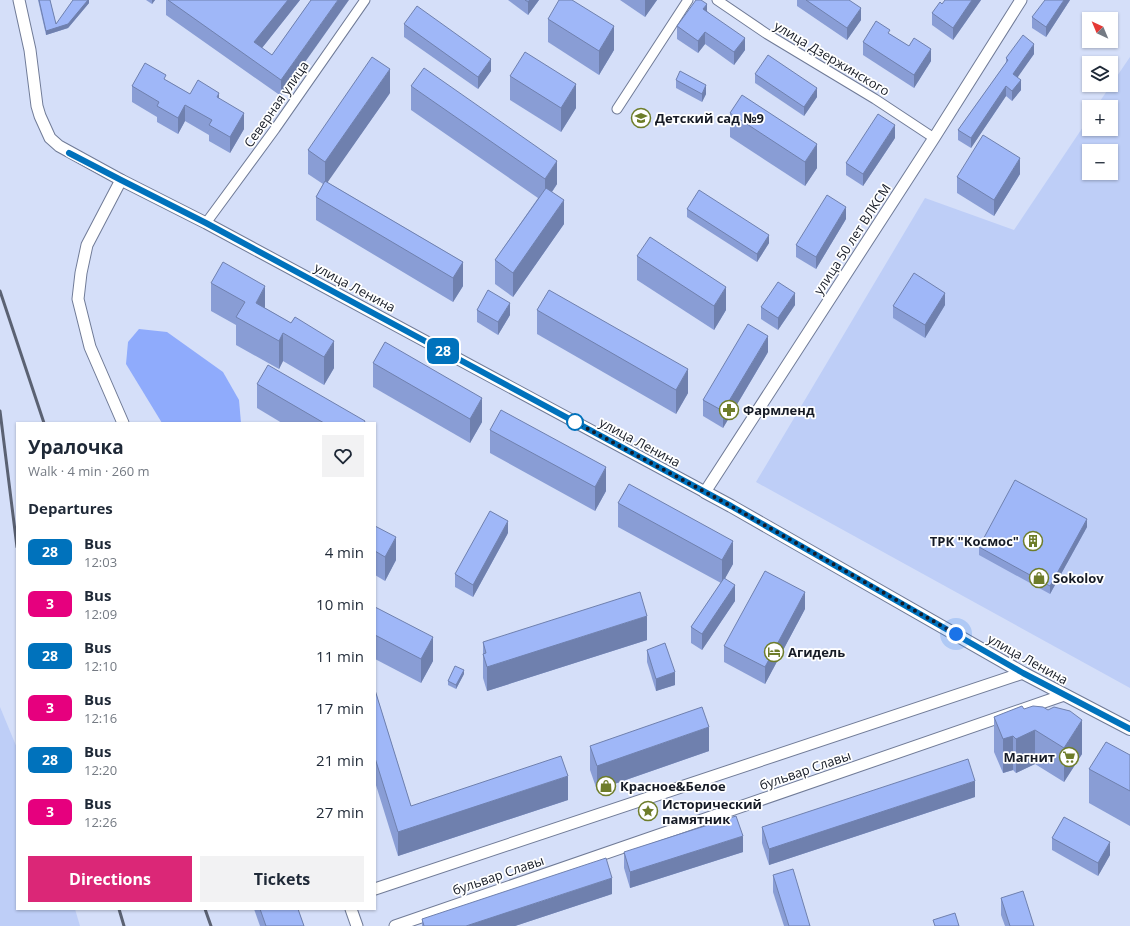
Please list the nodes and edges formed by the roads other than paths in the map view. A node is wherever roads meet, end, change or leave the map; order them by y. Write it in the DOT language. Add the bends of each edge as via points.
graph roads {
  1 [pos="19,0"];
  2 [pos="365,0"];
  3 [pos="688,0"];
  4 [pos="717,0"];
  5 [pos="1021,0"];
  6 [pos="617,109"];
  7 [pos="934,138"];
  8 [pos="121,180"];
  9 [pos="206,223"];
  10 [pos="122,422"];
  11 [pos="705,492"];
  12 [pos="1023,673"];
  13 [pos="1064,695"];
  14 [pos="1130,729"];
  15 [pos="376,889"];
  16 [pos="351,910"];
  17 [pos="357,926"];
  18 [pos="395,926"];
  1 -- 8 [label="street, улица Ленина" via="30,50 37,106 50,138 69,153"];
  2 -- 9 [label="street, Северная улица"];
  3 -- 6 [label="street"];
  4 -- 7 [label="street, улица Дзержинского" via="767,34 875,98"];
  5 -- 7 [label="street, улица 50 лет ВЛКСМ"];
  7 -- 11 [label="street, улица 50 лет ВЛКСМ"];
  8 -- 9 [label="street, улица Ленина"];
  8 -- 10 [label="street" via="87,245 78,299 90,347"];
  9 -- 11 [label="street, улица Ленина"];
  11 -- 12 [label="main road, улица Ленина"];
  12 -- 13 [label="main road, улица Ленина"];
  12 -- 15 [label="street, бульвар Славы"];
  13 -- 14 [label="main road, улица Ленина"];
  13 -- 18 [label="street, бульвар Славы"];
  16 -- 17 [label="street"];
}
